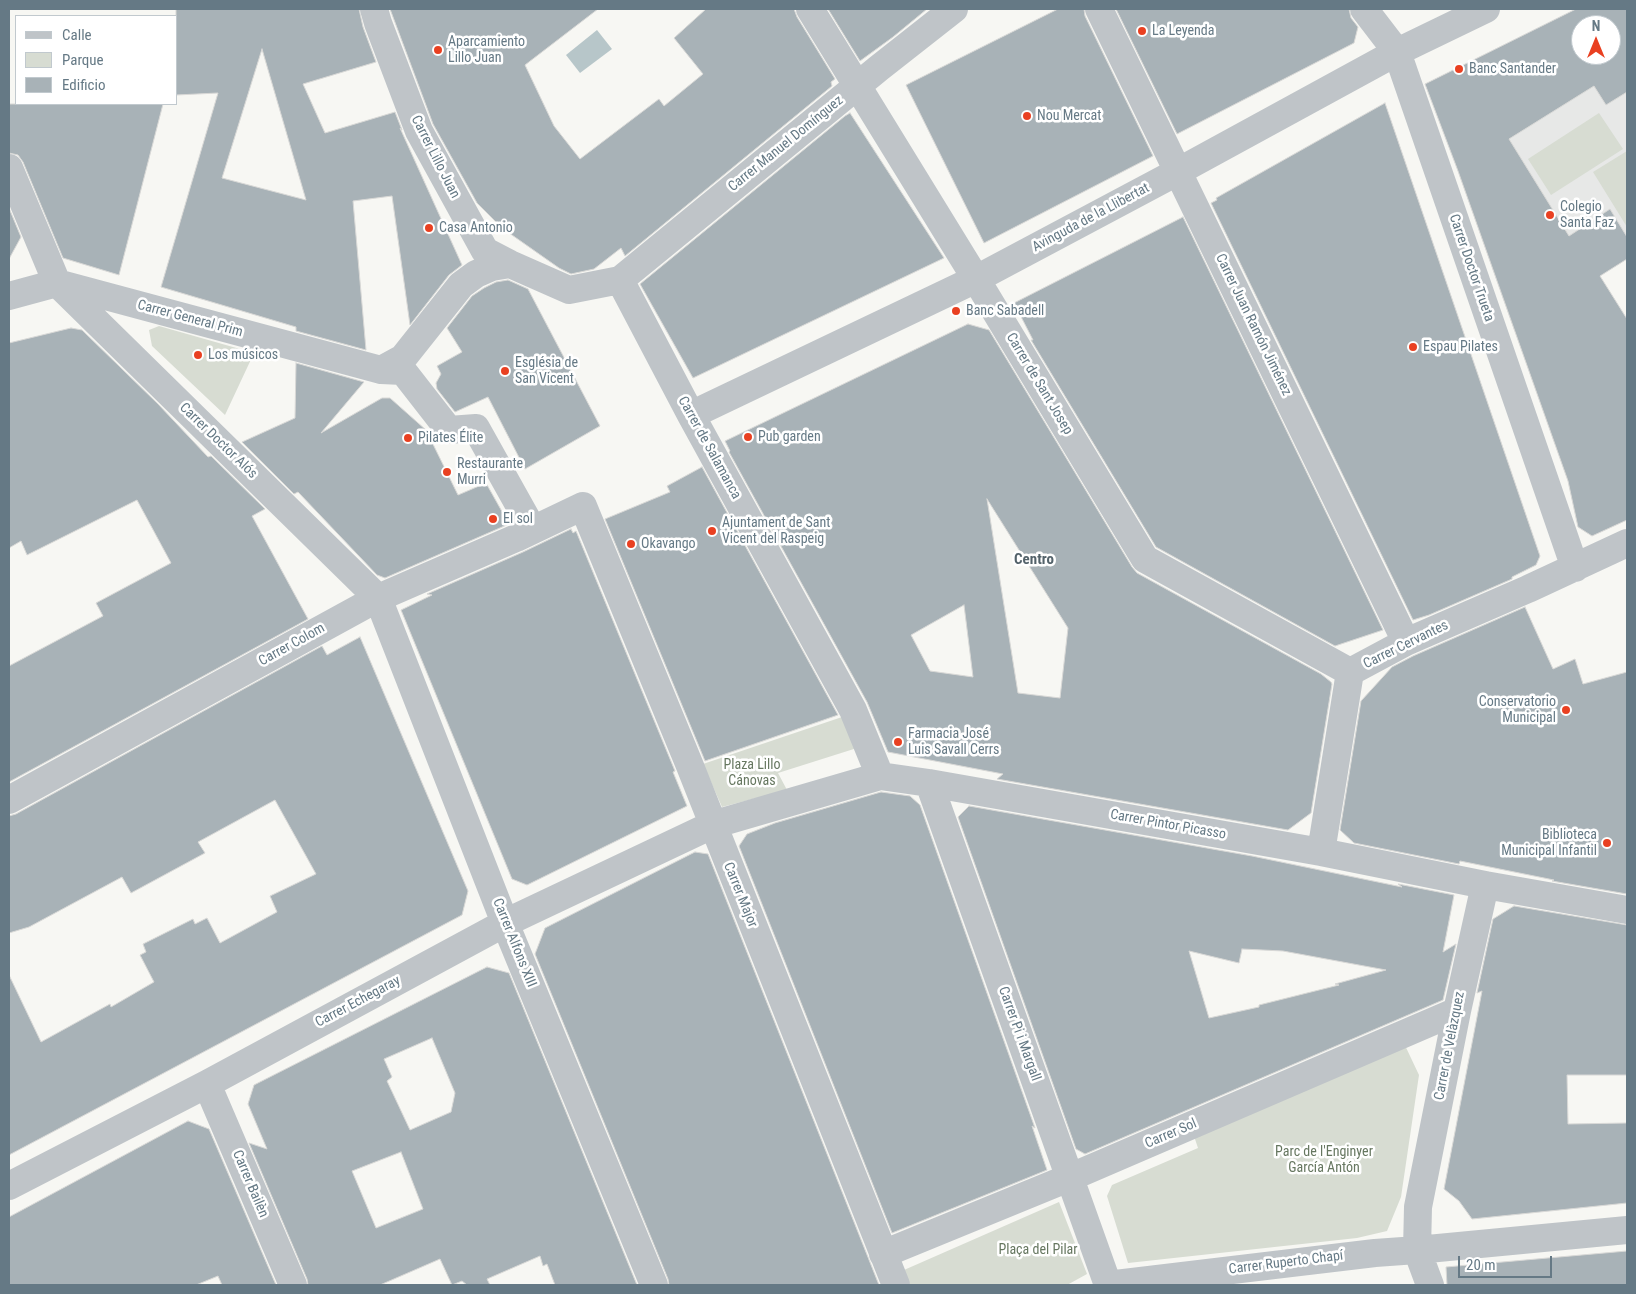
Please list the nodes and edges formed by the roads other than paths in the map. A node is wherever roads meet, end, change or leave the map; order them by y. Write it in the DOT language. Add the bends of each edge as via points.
graph roads {
  1 [pos="374,9"];
  2 [pos="810,9"];
  3 [pos="954,9"];
  4 [pos="1100,9"];
  5 [pos="1364,9"];
  6 [pos="1486,9"];
  7 [pos="1397,52"];
  8 [pos="857,86"];
  9 [pos="9,168"];
  10 [pos="1179,171"];
  11 [pos="510,264"];
  12 [pos="976,279"];
  13 [pos="620,280"];
  14 [pos="57,284"];
  15 [pos="9,296"];
  16 [pos="381,370"];
  17 [pos="691,415"];
  18 [pos="583,506"];
  19 [pos="533,530"];
  20 [pos="1627,543"];
  21 [pos="1575,568"];
  22 [pos="378,598"];
  23 [pos="1406,642"];
  24 [pos="1350,672"];
  25 [pos="880,776"];
  26 [pos="929,783"];
  27 [pos="9,800"];
  28 [pos="712,825"];
  29 [pos="1321,852"];
  30 [pos="1485,885"];
  31 [pos="1627,910"];
  32 [pos="505,922"];
  33 [pos="1457,1011"];
  34 [pos="207,1084"];
  35 [pos="1070,1177"];
  36 [pos="9,1186"];
  37 [pos="1627,1230"];
  38 [pos="1417,1250"];
  39 [pos="883,1254"];
  40 [pos="293,1285"];
  41 [pos="654,1285"];
  42 [pos="896,1285"];
  43 [pos="1108,1285"];
  44 [pos="1430,1285"];
  1 -- 11 [label="street, Carrer Lillo Juan" via="419,131 485,251"];
  2 -- 8 [label="street, Carrer de Sant Josep"];
  3 -- 8 [label="street, Carrer Manuel Domínguez"];
  4 -- 10 [label="street, Carrer Juan Ramón Jiménez"];
  5 -- 7 [label="street, Carrer Doctor Trueta"];
  6 -- 7 [label="street, Avinguda de la Llibertat"];
  7 -- 10 [label="street, Avinguda de la Llibertat"];
  7 -- 21 [label="street, Carrer Doctor Trueta"];
  8 -- 12 [label="street, Carrer de Sant Josep"];
  8 -- 13 [label="street, Carrer Manuel Domínguez"];
  9 -- 14 [label="street"];
  10 -- 12 [label="street, Avinguda de la Llibertat"];
  10 -- 23 [label="street, Carrer Juan Ramón Jiménez"];
  11 -- 13 [label="street, Carrer Lillo Juan" via="569,290"];
  11 -- 16 [label="street" via="492,267 460,285 404,358"];
  12 -- 17 [label="street, Avinguda de la Llibertat"];
  12 -- 24 [label="street, Carrer de Sant Josep" via="1145,559"];
  13 -- 17 [label="street, Carrer de Salamanca"];
  14 -- 15 [label="street"];
  14 -- 16 [label="street, Carrer General Prim"];
  14 -- 22 [label="street, Carrer Doctor Alós"];
  16 -- 19 [label="street, Carrer General Prim" via="403,371 449,430 476,428"];
  17 -- 25 [label="street, Carrer de Salamanca" via="853,710"];
  18 -- 19 [label="street, Carrer Colom"];
  18 -- 28 [label="street, Carrer Major"];
  19 -- 22 [label="street, Carrer Colom"];
  20 -- 21 [label="street, Carrer Cervantes"];
  21 -- 23 [label="street, Carrer Cervantes"];
  22 -- 27 [label="street, Carrer Colom"];
  22 -- 32 [label="street, Carrer Alfons XIII"];
  23 -- 24 [label="street, Carrer Cervantes"];
  24 -- 29 [label="street, Carrer Cervantes"];
  25 -- 26 [label="street, Carrer Pintor Picasso"];
  25 -- 28 [label="street, Carrer Pintor Picasso"];
  26 -- 29 [label="street, Carrer Pintor Picasso"];
  26 -- 35 [label="street, Carrer Pi i Margall"];
  28 -- 32 [label="street, Carrer Echegaray"];
  28 -- 39 [label="street, Carrer Major"];
  29 -- 30 [label="street, Carrer Pintor Picasso"];
  30 -- 31 [label="street, Carrer Pintor Picasso"];
  30 -- 33 [label="street, Carrer de Velàzquez"];
  32 -- 34 [label="street, Carrer Echegaray"];
  32 -- 41 [label="street, Carrer Alfons XIII"];
  33 -- 35 [label="street, Carrer Sol"];
  33 -- 38 [label="street, Carrer de Velàzquez" via="1418,1207"];
  34 -- 36 [label="street, Carrer Echegaray"];
  34 -- 40 [label="street, Carrer Bailèn"];
  35 -- 39 [label="street, Carrer Sol"];
  35 -- 43 [label="street, Carrer Pi i Margall"];
  37 -- 38 [label="street, Carrer Ruperto Chapí"];
  38 -- 43 [label="street, Carrer Ruperto Chapí" via="1375,1252"];
  38 -- 44 [label="street"];
  39 -- 42 [label="street, Carrer Major"];
}
